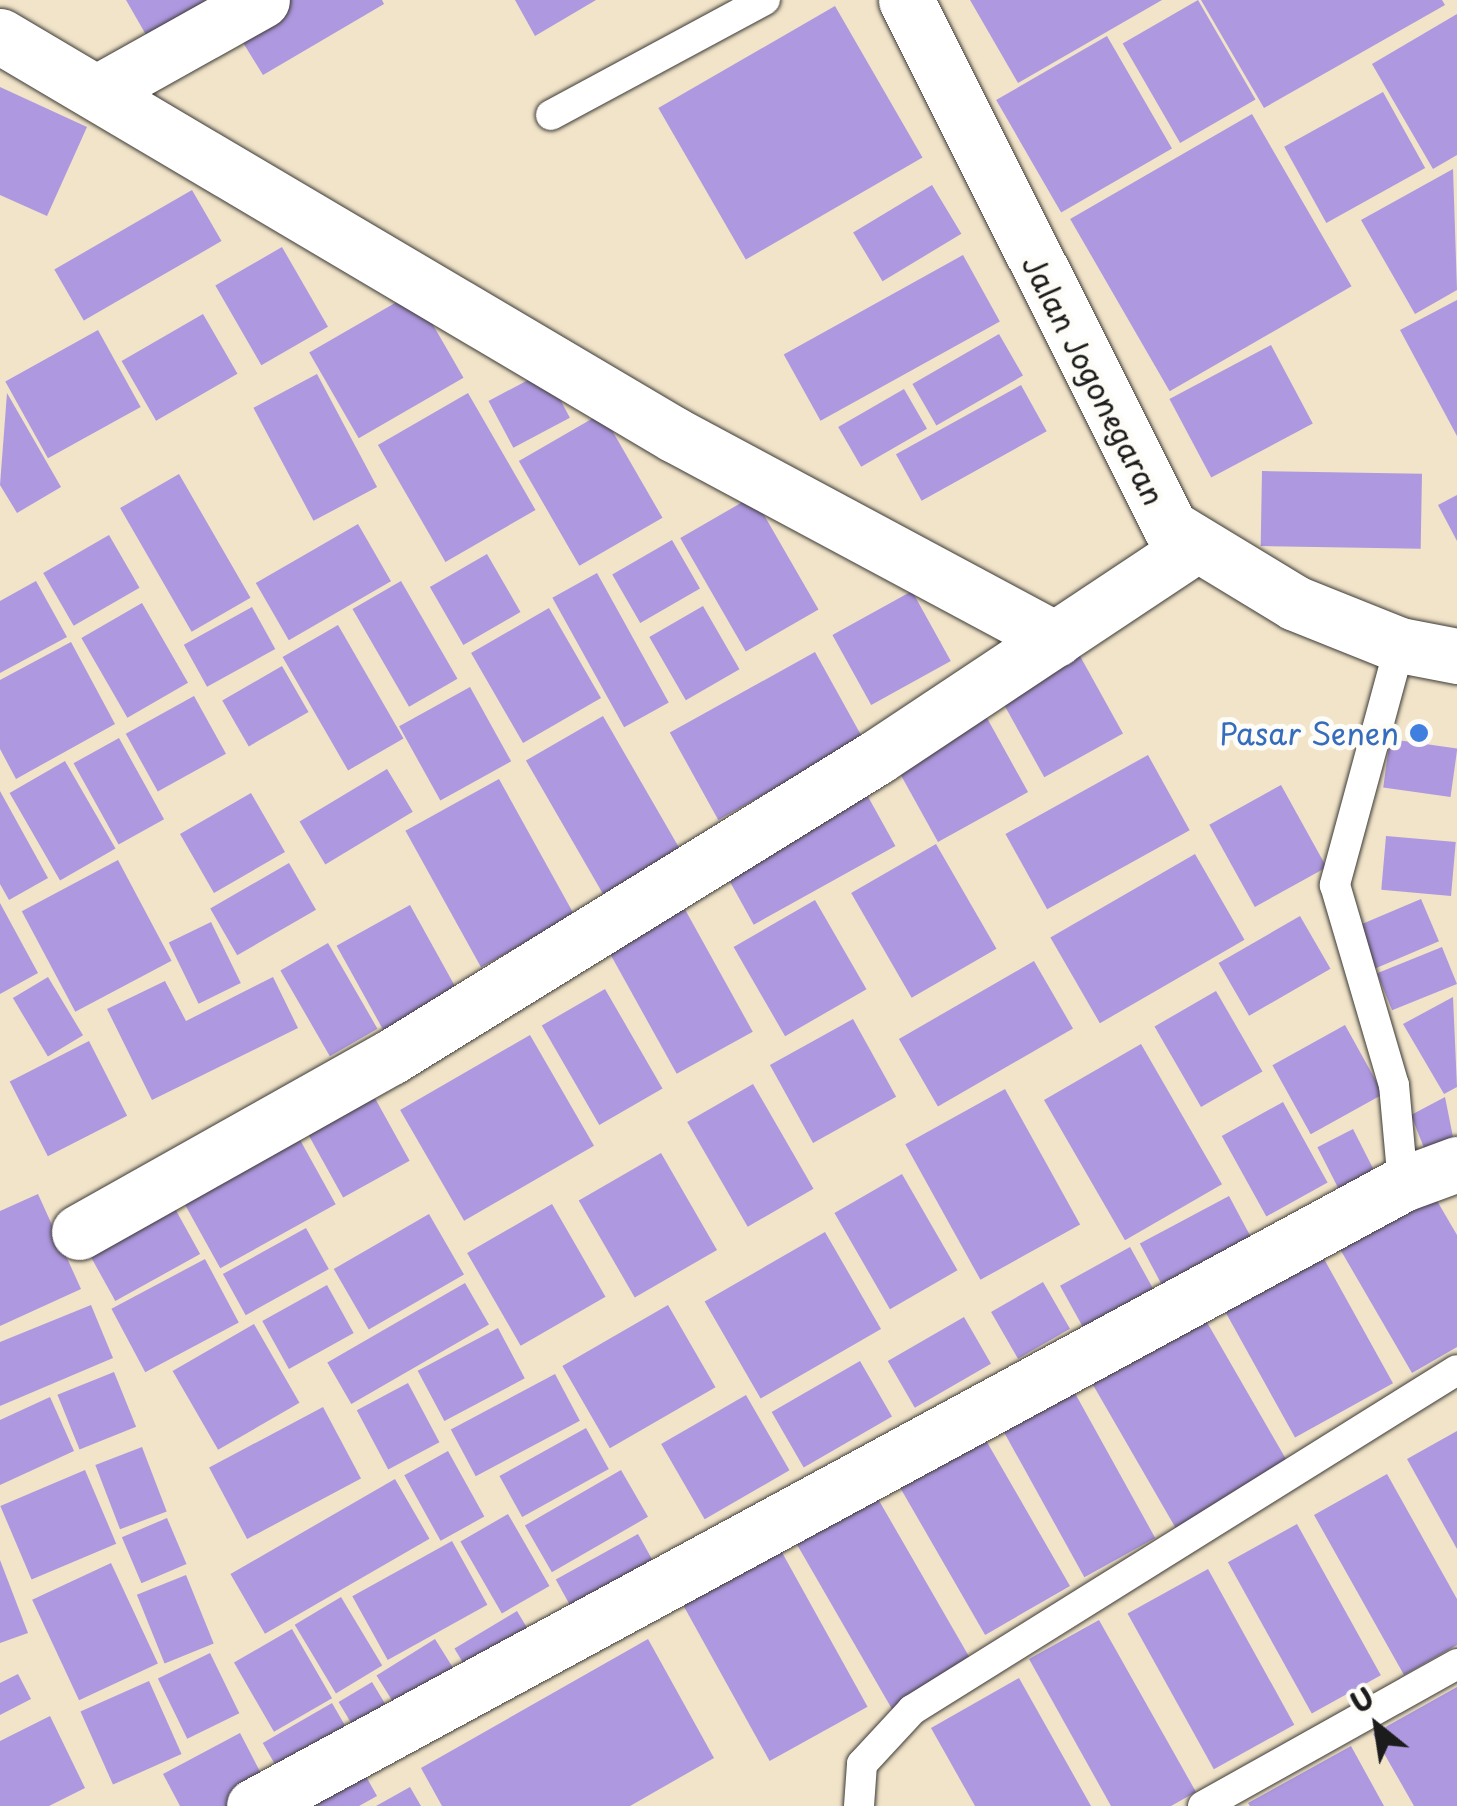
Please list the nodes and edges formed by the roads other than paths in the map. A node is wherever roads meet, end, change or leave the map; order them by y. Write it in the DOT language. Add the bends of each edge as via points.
graph roads {
  1 [pos="262,0"];
  2 [pos="765,0"];
  3 [pos="906,0"];
  4 [pos="0,36"];
  5 [pos="104,90"];
  6 [pos="550,114"];
  7 [pos="1192,548"];
  8 [pos="1056,639"];
  9 [pos="1400,645"];
  10 [pos="1457,656"];
  11 [pos="1457,1164"];
  12 [pos="1404,1184"];
  13 [pos="79,1232"];
  14 [pos="1457,1370"];
  15 [pos="1457,1664"];
  16 [pos="254,1806"];
  17 [pos="859,1806"];
  18 [pos="1203,1806"];
  1 -- 5 [label="street"];
  2 -- 6 [label="lane"];
  3 -- 7 [label="street, Jalan Jogonegaran" via="1152,501"];
  4 -- 5 [label="street"];
  5 -- 8 [label="street" via="675,435"];
  7 -- 8 [label="street"];
  7 -- 9 [label="street, Jalan Jogonegaran"];
  8 -- 13 [label="street" via="392,1056"];
  9 -- 10 [label="street, Jalan Jogonegaran"];
  9 -- 12 [label="lane" via="1335,885 1394,1085"];
  11 -- 12 [label="street"];
  12 -- 16 [label="street"];
  14 -- 17 [label="lane" via="912,1710 862,1764"];
  15 -- 18 [label="lane"];
}
